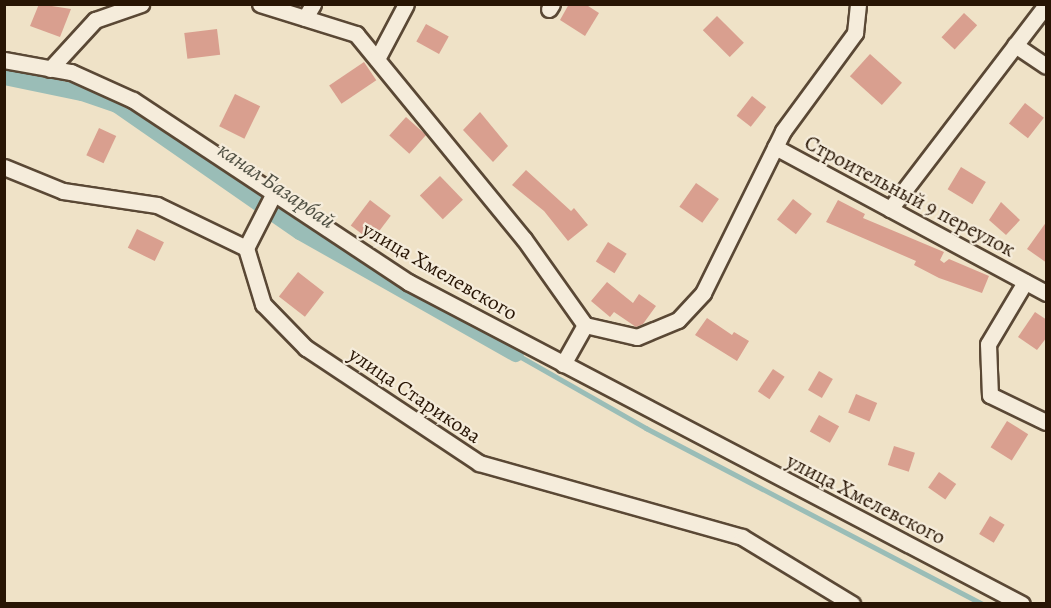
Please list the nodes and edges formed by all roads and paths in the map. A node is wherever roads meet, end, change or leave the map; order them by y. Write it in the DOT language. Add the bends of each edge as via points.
graph roads {
  1 [pos="141,4"];
  2 [pos="260,4"];
  3 [pos="313,4"];
  4 [pos="406,4"];
  5 [pos="858,4"];
  6 [pos="1047,5"];
  7 [pos="305,18"];
  8 [pos="1016,45"];
  9 [pos="377,59"];
  10 [pos="4,60"];
  11 [pos="1047,66"];
  12 [pos="50,69"];
  13 [pos="775,147"];
  14 [pos="4,167"];
  15 [pos="274,194"];
  16 [pos="890,209"];
  17 [pos="248,244"];
  18 [pos="1025,282"];
  19 [pos="1047,293"];
  20 [pos="585,325"];
  21 [pos="562,364"];
  22 [pos="1047,422"];
  23 [pos="852,603"];
  24 [pos="1022,603"];
  1 -- 12 [label="street" via="95,20"];
  2 -- 7 [label="street"];
  3 -- 7 [label="street"];
  4 -- 9 [label="street"];
  5 -- 13 [label="street" via="855,33"];
  6 -- 8 [label="street"];
  7 -- 9 [label="street" via="356,34"];
  8 -- 11 [label="street"];
  8 -- 16 [label="street"];
  9 -- 20 [label="street" via="524,240"];
  10 -- 12 [label="street, улица Хмелевского"];
  12 -- 15 [label="street, улица Хмелевского" via="71,72 133,100"];
  13 -- 16 [label="street, Строительный 9 переулок"];
  13 -- 20 [label="street" via="703,293 678,320 637,337"];
  14 -- 17 [label="street" via="63,191 157,205"];
  15 -- 17 [label="street"];
  15 -- 21 [label="street, улица Хмелевского" via="408,282"];
  16 -- 18 [label="street, Строительный 9 переулок"];
  17 -- 23 [label="street, улица Старикова" via="263,304 306,348 479,463 742,537"];
  18 -- 19 [label="street, Строительный 9 переулок"];
  18 -- 22 [label="street, Строительный 9 переулок" via="988,344 990,395"];
  20 -- 21 [label="street"];
  21 -- 24 [label="street, улица Хмелевского"];
}
